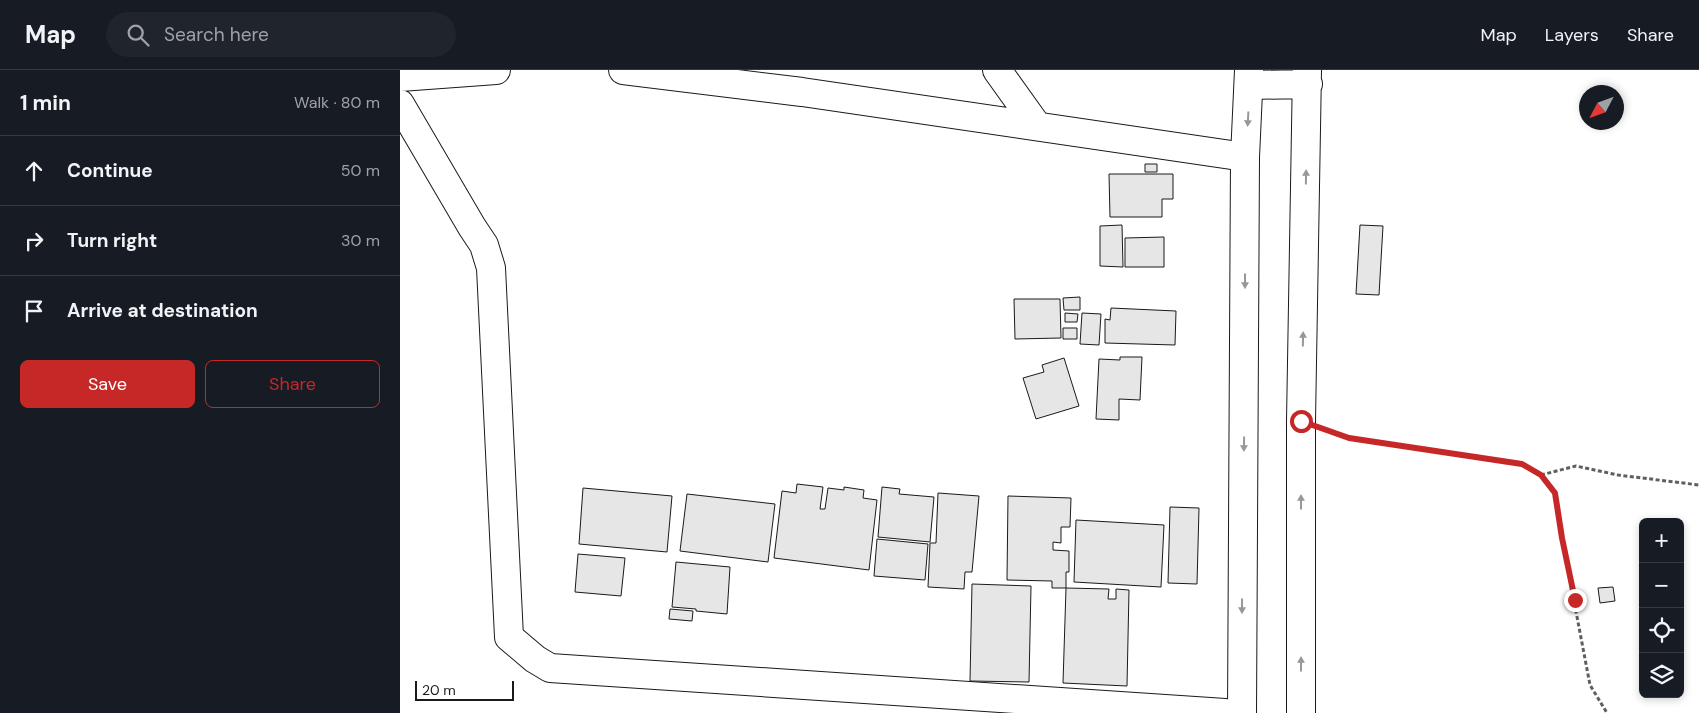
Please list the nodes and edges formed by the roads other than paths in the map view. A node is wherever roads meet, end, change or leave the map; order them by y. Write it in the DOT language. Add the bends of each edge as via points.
graph roads {
  1 [pos="496,70"];
  2 [pos="623,70"];
  3 [pos="997,70"];
  4 [pos="413,74"];
  5 [pos="1308,77"];
  6 [pos="1249,78"];
  7 [pos="400,104"];
  8 [pos="1037,126"];
  9 [pos="1245,157"];
  10 [pos="1225,713"];
  11 [pos="1242,713"];
  12 [pos="1301,713"];
  1 -- 4 [label="street"];
  2 -- 8 [label="street"];
  3 -- 8 [label="street"];
  5 -- 6 [label="street"];
  12 -- 5 [label="street, one-way" via="1301,421"];
  6 -- 9 [label="street, one-way"];
  7 -- 10 [label="street" via="484,245 491,268 509,636 535,659 550,668"];
  8 -- 9 [label="street"];
  9 -- 11 [label="street, one-way"];
}
